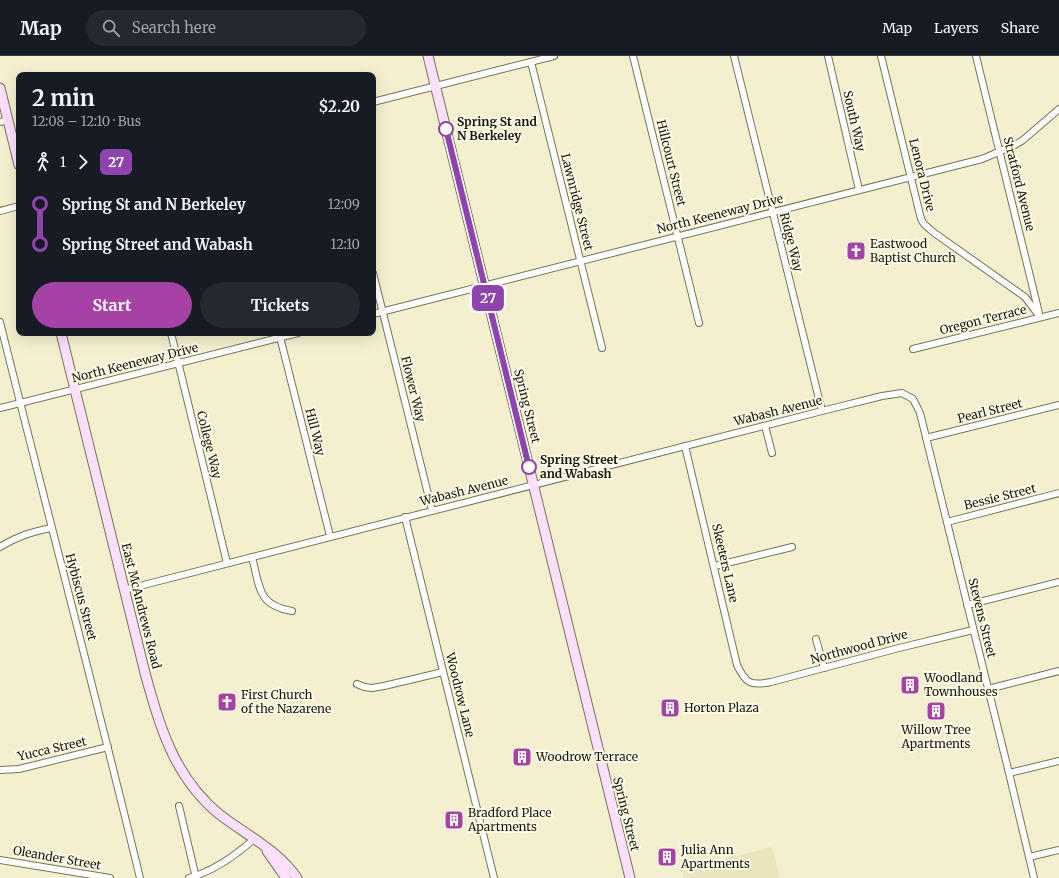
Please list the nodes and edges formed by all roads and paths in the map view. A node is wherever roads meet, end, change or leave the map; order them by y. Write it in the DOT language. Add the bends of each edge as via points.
graph roads {
  1 [pos="428,56"];
  2 [pos="554,56"];
  3 [pos="633,56"];
  4 [pos="734,56"];
  5 [pos="828,56"];
  6 [pos="880,56"];
  7 [pos="976,56"];
  8 [pos="531,62"];
  9 [pos="436,86"];
  10 [pos="0,88"];
  11 [pos="376,101"];
  12 [pos="1059,109"];
  13 [pos="4,121"];
  14 [pos="1000,152"];
  15 [pos="16,156"];
  16 [pos="911,177"];
  17 [pos="859,190"];
  18 [pos="16,207"];
  19 [pos="0,211"];
  20 [pos="772,212"];
  21 [pos="677,236"];
  22 [pos="580,261"];
  23 [pos="376,284"];
  24 [pos="485,285"];
  25 [pos="383,311"];
  26 [pos="1059,312"];
  27 [pos="376,313"];
  28 [pos="1040,317"];
  29 [pos="0,322"];
  30 [pos="699,323"];
  31 [pos="62,336"];
  32 [pos="172,336"];
  33 [pos="276,336"];
  34 [pos="280,336"];
  35 [pos="602,348"];
  36 [pos="913,349"];
  37 [pos="178,364"];
  38 [pos="74,389"];
  39 [pos="902,393"];
  40 [pos="20,403"];
  41 [pos="1059,405"];
  42 [pos="0,408"];
  43 [pos="822,411"];
  44 [pos="765,426"];
  45 [pos="926,438"];
  46 [pos="685,446"];
  47 [pos="772,453"];
  48 [pos="534,484"];
  49 [pos="1059,493"];
  50 [pos="432,510"];
  51 [pos="405,517"];
  52 [pos="946,522"];
  53 [pos="52,528"];
  54 [pos="330,536"];
  55 [pos="0,547"];
  56 [pos="792,547"];
  57 [pos="252,557"];
  58 [pos="227,563"];
  59 [pos="715,566"];
  60 [pos="1059,582"];
  61 [pos="124,590"];
  62 [pos="967,606"];
  63 [pos="292,611"];
  64 [pos="973,630"];
  65 [pos="816,639"];
  66 [pos="824,668"];
  67 [pos="1059,671"];
  68 [pos="443,672"];
  69 [pos="749,683"];
  70 [pos="357,684"];
  71 [pos="988,689"];
  72 [pos="108,747"];
  73 [pos="1059,761"];
  74 [pos="0,770"];
  75 [pos="1009,773"];
  76 [pos="179,806"];
  77 [pos="254,839"];
  78 [pos="264,846"];
  79 [pos="1059,850"];
  80 [pos="1029,857"];
  81 [pos="0,860"];
  82 [pos="196,877"];
  83 [pos="110,878"];
  84 [pos="140,878"];
  85 [pos="188,878"];
  86 [pos="286,878"];
  87 [pos="297,878"];
  88 [pos="494,878"];
  89 [pos="630,878"];
  90 [pos="1034,878"];
  1 -- 9 [label="street, Spring Street"];
  2 -- 8 [label="street"];
  3 -- 21 [label="street, Hillcourt Street"];
  4 -- 20 [label="street, Ridge Way"];
  5 -- 17 [label="street, South Way"];
  6 -- 16 [label="street, Lenora Drive"];
  7 -- 14 [label="street, Stratford Avenue"];
  8 -- 9 [label="street"];
  8 -- 22 [label="street, Lawnridge Street"];
  9 -- 11 [label="street"];
  9 -- 24 [label="street, Spring Street"];
  10 -- 13 [label="street"];
  12 -- 14 [label="street, North Keeneway Drive" via="1023,140"];
  13 -- 15 [label="street"];
  14 -- 16 [label="street, North Keeneway Drive"];
  14 -- 28 [label="street, Stratford Avenue"];
  16 -- 17 [label="street, North Keeneway Drive"];
  16 -- 28 [label="street, Lenora Drive" via="924,224 1025,297"];
  17 -- 20 [label="street, North Keeneway Drive"];
  18 -- 19 [label="street"];
  20 -- 21 [label="street, North Keeneway Drive"];
  20 -- 43 [label="street, Ridge Way"];
  21 -- 22 [label="street, North Keeneway Drive"];
  21 -- 30 [label="street, Hillcourt Street"];
  22 -- 24 [label="street, North Keeneway Drive"];
  22 -- 35 [label="street, Lawnridge Street"];
  23 -- 25 [label="street, Flower Way"];
  24 -- 25 [label="street, North Keeneway Drive"];
  24 -- 48 [label="street, Spring Street"];
  25 -- 27 [label="street, North Keeneway Drive"];
  25 -- 50 [label="street, Flower Way"];
  26 -- 28 [label="street, Oregon Terrace"];
  28 -- 36 [label="street, Oregon Terrace"];
  29 -- 40 [label="street, Hybiscus Street"];
  31 -- 38 [label="street, East McAndrews Road"];
  32 -- 37 [label="street, College Way"];
  33 -- 37 [label="street, North Keeneway Drive"];
  34 -- 54 [label="street, Hill Way"];
  37 -- 38 [label="street, North Keeneway Drive"];
  37 -- 58 [label="street, College Way"];
  38 -- 40 [label="street, North Keeneway Drive"];
  38 -- 61 [label="street, East McAndrews Road"];
  39 -- 43 [label="street, Wabash Avenue"];
  39 -- 45 [label="street, Stevens Street" via="915,402"];
  40 -- 42 [label="street, North Keeneway Drive"];
  40 -- 53 [label="street, Hybiscus Street"];
  41 -- 45 [label="street, Pearl Street"];
  43 -- 44 [label="street, Wabash Avenue"];
  44 -- 46 [label="street, Wabash Avenue"];
  44 -- 47 [label="street"];
  45 -- 52 [label="street, Stevens Street"];
  46 -- 48 [label="street, Wabash Avenue"];
  46 -- 59 [label="street, Skeeters Lane"];
  48 -- 50 [label="street, Wabash Avenue"];
  48 -- 89 [label="street, Spring Street"];
  49 -- 52 [label="street, Bessie Street"];
  50 -- 51 [label="street, Wabash Avenue"];
  51 -- 54 [label="street, Wabash Avenue"];
  51 -- 68 [label="street, Woodrow Lane"];
  52 -- 62 [label="street, Stevens Street"];
  53 -- 55 [label="street" via="19,536"];
  53 -- 72 [label="street, Hybiscus Street"];
  54 -- 57 [label="street, Wabash Avenue"];
  56 -- 59 [label="street"];
  57 -- 58 [label="street, Wabash Avenue"];
  57 -- 63 [label="street" via="266,601 273,606"];
  58 -- 61 [label="street, Wabash Avenue"];
  59 -- 69 [label="street, Skeeters Lane" via="737,665"];
  60 -- 62 [label="street"];
  61 -- 77 [label="street, East McAndrews Road" via="155,709 177,765 208,805"];
  62 -- 64 [label="street, Stevens Street"];
  64 -- 66 [label="street, Northwood Drive"];
  64 -- 71 [label="street, Stevens Street"];
  65 -- 66 [label="street"];
  66 -- 69 [label="street, Northwood Drive" via="762,684"];
  67 -- 71 [label="street"];
  68 -- 70 [label="street" via="372,688"];
  68 -- 88 [label="street, Woodrow Lane"];
  71 -- 75 [label="street, Stevens Street"];
  72 -- 74 [label="street, Yucca Street" via="19,768"];
  72 -- 84 [label="street, Hybiscus Street"];
  73 -- 75 [label="street"];
  75 -- 80 [label="street, Stevens Street"];
  76 -- 82 [label="street"];
  77 -- 78 [label="street, East McAndrews Road"];
  77 -- 82 [label="street" via="234,856"];
  78 -- 86 [label="street, East McAndrews Road"];
  78 -- 87 [label="street, East McAndrews Road" via="281,858"];
  79 -- 80 [label="street"];
  80 -- 90 [label="street, Stevens Street"];
  81 -- 83 [label="street, Oleander Street"];
  82 -- 85 [label="street"];
}
